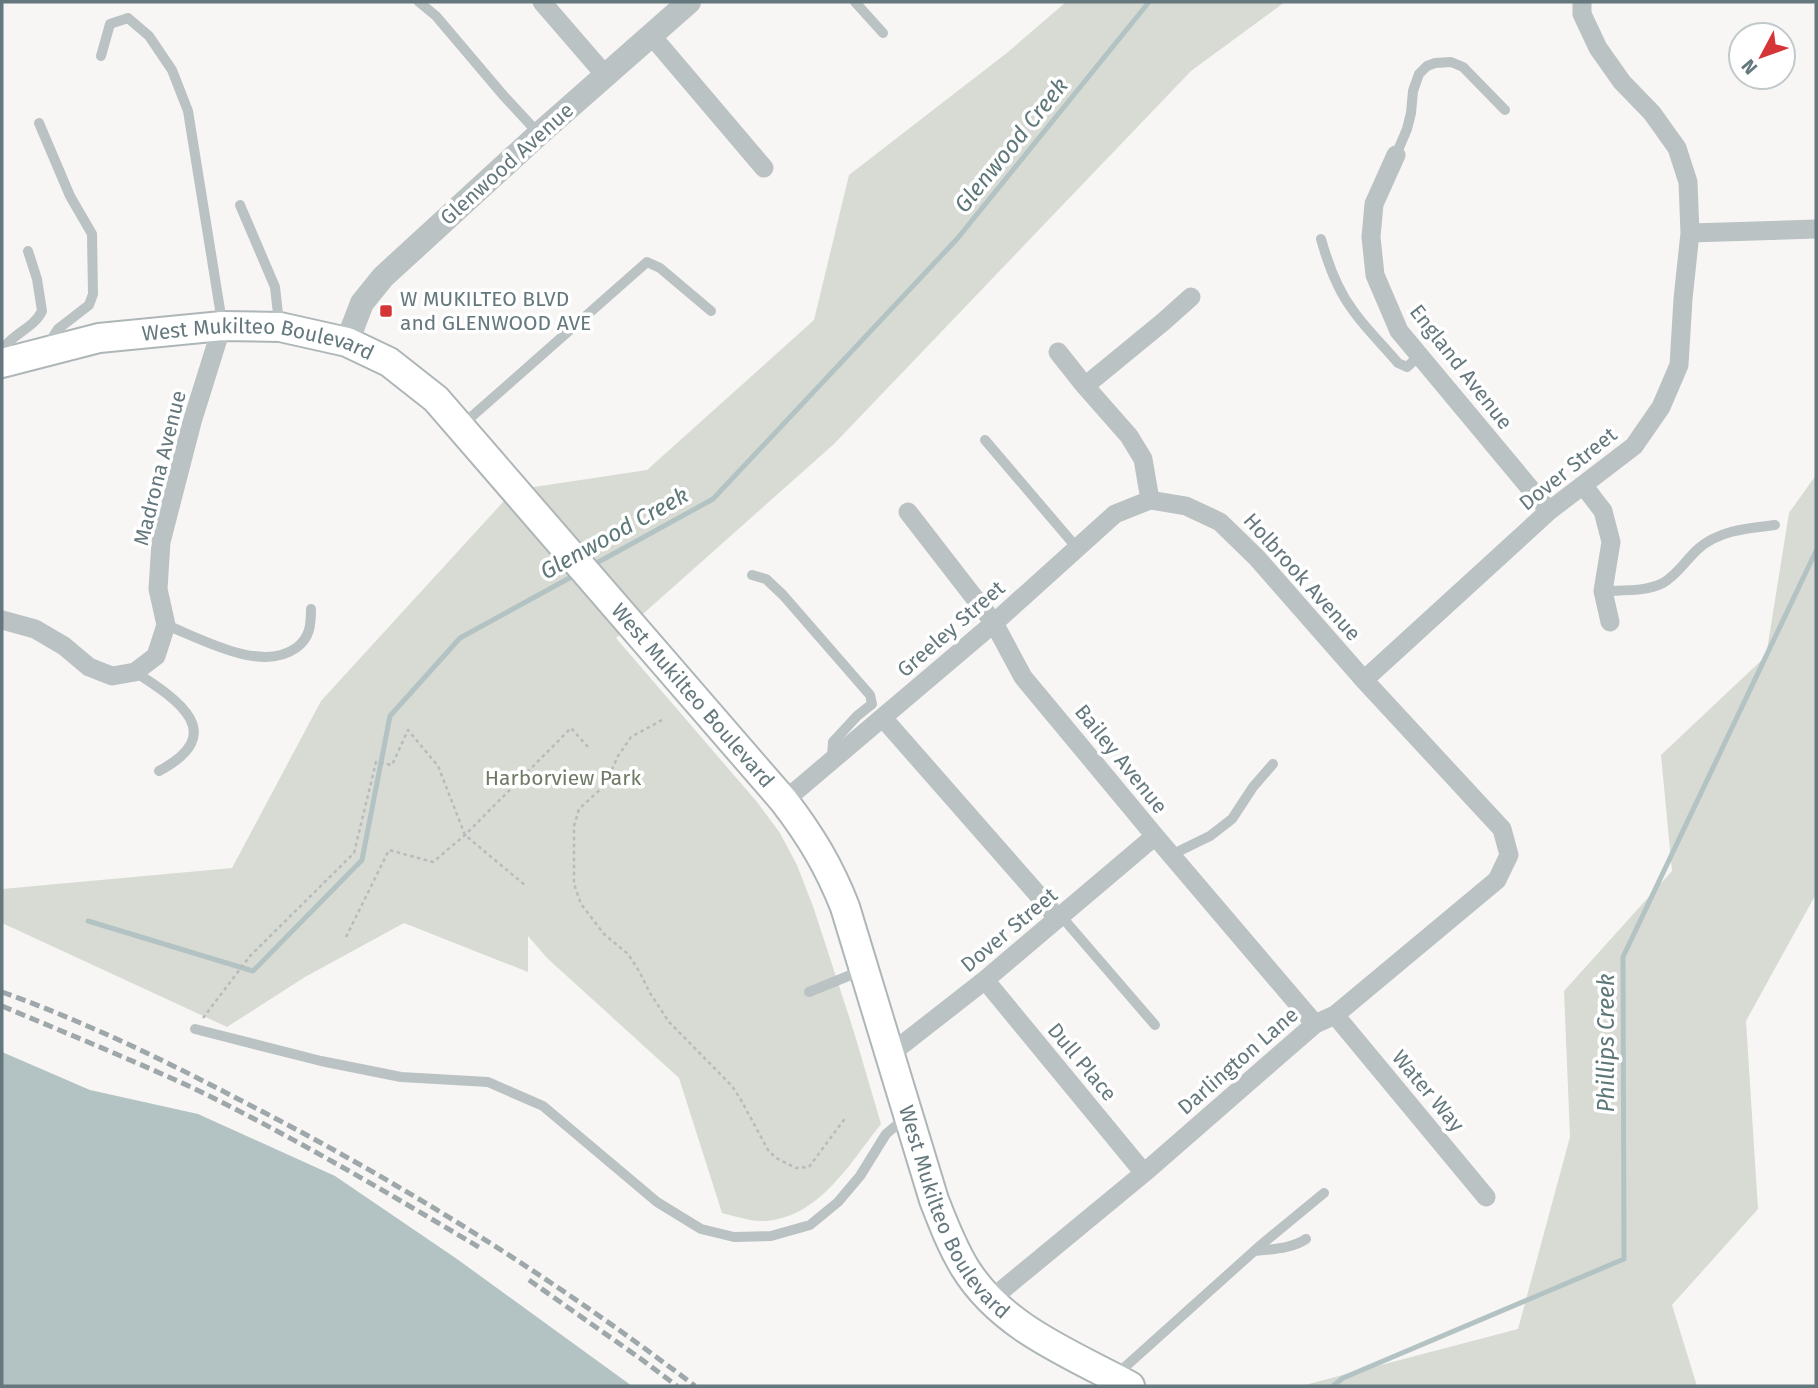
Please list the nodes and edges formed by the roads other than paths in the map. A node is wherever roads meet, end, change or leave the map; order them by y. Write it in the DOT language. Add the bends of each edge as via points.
graph roads {
  1 [pos="419,2"];
  2 [pos="542,2"];
  3 [pos="689,2"];
  4 [pos="855,2"];
  5 [pos="1582,2"];
  6 [pos="883,33"];
  7 [pos="651,35"];
  8 [pos="101,56"];
  9 [pos="606,76"];
  10 [pos="1505,110"];
  11 [pos="39,123"];
  12 [pos="539,134"];
  13 [pos="1396,155"];
  14 [pos="764,168"];
  15 [pos="240,205"];
  16 [pos="1816,229"];
  17 [pos="1690,233"];
  18 [pos="1321,239"];
  19 [pos="28,251"];
  20 [pos="1191,297"];
  21 [pos="711,311"];
  22 [pos="222,326"];
  23 [pos="280,327"];
  24 [pos="346,342"];
  25 [pos="2,350"];
  26 [pos="43,352"];
  27 [pos="1058,352"];
  28 [pos="1419,356"];
  29 [pos="2,363"];
  30 [pos="1085,386"];
  31 [pos="460,426"];
  32 [pos="985,440"];
  33 [pos="1583,485"];
  34 [pos="1150,500"];
  35 [pos="1549,511"];
  36 [pos="908,512"];
  37 [pos="1776,525"];
  38 [pos="1077,548"];
  39 [pos="752,575"];
  40 [pos="1603,591"];
  41 [pos="311,609"];
  42 [pos="2,620"];
  43 [pos="1610,622"];
  44 [pos="995,623"];
  45 [pos="166,625"];
  46 [pos="135,673"];
  47 [pos="1364,680"];
  48 [pos="883,718"];
  49 [pos="831,761"];
  50 [pos="1273,764"];
  51 [pos="159,771"];
  52 [pos="784,801"];
  53 [pos="1155,836"];
  54 [pos="1171,855"];
  55 [pos="1509,855"];
  56 [pos="1059,918"];
  57 [pos="864,970"];
  58 [pos="985,980"];
  59 [pos="809,992"];
  60 [pos="1335,1014"];
  61 [pos="1315,1024"];
  62 [pos="1155,1025"];
  63 [pos="195,1029"];
  64 [pos="889,1055"];
  65 [pos="908,1116"];
  66 [pos="1144,1173"];
  67 [pos="1324,1193"];
  68 [pos="1486,1197"];
  69 [pos="1306,1239"];
  70 [pos="1254,1251"];
  71 [pos="990,1300"];
  72 [pos="1121,1382"];
  1 -- 12 [label="lane"];
  2 -- 9 [label="street"];
  3 -- 7 [label="street, Glenwood Avenue"];
  4 -- 6 [label="lane"];
  5 -- 17 [label="street, Dover Street" via="1582,14 1598,48 1677,148 1688,182"];
  7 -- 9 [label="street, Glenwood Avenue"];
  7 -- 14 [label="street"];
  8 -- 22 [label="lane" via="110,24 128,18 149,36 172,70 188,111"];
  9 -- 12 [label="street, Glenwood Avenue"];
  10 -- 13 [label="lane" via="1463,67 1435,62 1419,74"];
  11 -- 26 [label="lane" via="69,196 92,234 93,294 89,304 58,329"];
  12 -- 24 [label="street, Glenwood Avenue" via="383,277 362,303"];
  13 -- 28 [label="street, England Avenue" via="1374,204 1372,250 1384,299 1399,331"];
  15 -- 23 [label="lane" via="275,287"];
  16 -- 17 [label="street"];
  17 -- 33 [label="street, Dover Street" via="1679,365 1661,407 1634,446"];
  18 -- 28 [label="lane" via="1352,309 1398,363 1407,366"];
  19 -- 25 [label="lane" via="42,311"];
  20 -- 30 [label="street"];
  21 -- 31 [label="lane" via="647,262"];
  22 -- 23 [label="main road, West Mukilteo Boulevard"];
  22 -- 26 [label="main road, West Mukilteo Boulevard" via="99,338"];
  22 -- 45 [label="street, Madrona Avenue" via="161,542 158,589"];
  23 -- 24 [label="main road, West Mukilteo Boulevard"];
  24 -- 31 [label="main road, West Mukilteo Boulevard" via="389,362 436,399"];
  26 -- 29 [label="main road, West Mukilteo Boulevard"];
  27 -- 30 [label="street"];
  28 -- 35 [label="street, England Avenue"];
  30 -- 34 [label="street" via="1143,459"];
  31 -- 52 [label="main road, West Mukilteo Boulevard"];
  32 -- 38 [label="lane"];
  33 -- 35 [label="street, Dover Street"];
  33 -- 40 [label="street" via="1603,511 1611,542"];
  34 -- 38 [label="street, Greeley Street" via="1115,514"];
  34 -- 47 [label="street, Holbrook Avenue" via="1186,506 1220,522"];
  35 -- 47 [label="street, Dover Street"];
  36 -- 44 [label="street, Bailey Avenue"];
  37 -- 40 [label="lane" via="1721,534 1700,547 1663,583"];
  38 -- 44 [label="street, Greeley Street"];
  39 -- 49 [label="lane" via="766,579 783,595 870,695 872,704 833,742"];
  40 -- 43 [label="street"];
  41 -- 45 [label="lane" via="311,624 303,642 269,658 238,653"];
  42 -- 46 [label="street" via="35,629 89,667 112,676"];
  44 -- 48 [label="street, Greeley Street"];
  44 -- 53 [label="street, Bailey Avenue" via="1023,677"];
  45 -- 46 [label="street" via="156,656"];
  46 -- 51 [label="lane" via="169,696 195,729 189,750"];
  47 -- 55 [label="street, Holbrook Avenue" via="1502,828"];
  48 -- 49 [label="street, Greeley Street"];
  48 -- 56 [label="street"];
  49 -- 52 [label="street, Greeley Street"];
  50 -- 54 [label="lane" via="1232,819"];
  52 -- 57 [label="main road, West Mukilteo Boulevard" via="834,878"];
  53 -- 54 [label="street, Bailey Avenue"];
  53 -- 56 [label="street, Dover Street"];
  54 -- 61 [label="street, Bailey Avenue"];
  55 -- 60 [label="street, Darlington Lane" via="1497,880"];
  56 -- 58 [label="street, Dover Street"];
  56 -- 62 [label="lane"];
  57 -- 59 [label="lane"];
  57 -- 64 [label="main road, West Mukilteo Boulevard"];
  58 -- 64 [label="street, Dover Street"];
  58 -- 66 [label="street, Dull Place"];
  60 -- 61 [label="street, Darlington Lane"];
  60 -- 68 [label="street, Water Way"];
  61 -- 66 [label="street, Darlington Lane"];
  63 -- 65 [label="lane" via="401,1077 488,1082 543,1106 657,1202 701,1229 734,1237 771,1236 810,1225 838,1202 886,1134"];
  64 -- 65 [label="main road, West Mukilteo Boulevard"];
  65 -- 71 [label="main road, West Mukilteo Boulevard" via="949,1240"];
  66 -- 71 [label="street, Darlington Lane"];
  67 -- 70 [label="lane"];
  69 -- 70 [label="lane" via="1286,1248"];
  70 -- 72 [label="lane"];
  71 -- 72 [label="main road, West Mukilteo Boulevard" via="1017,1323"];
}
